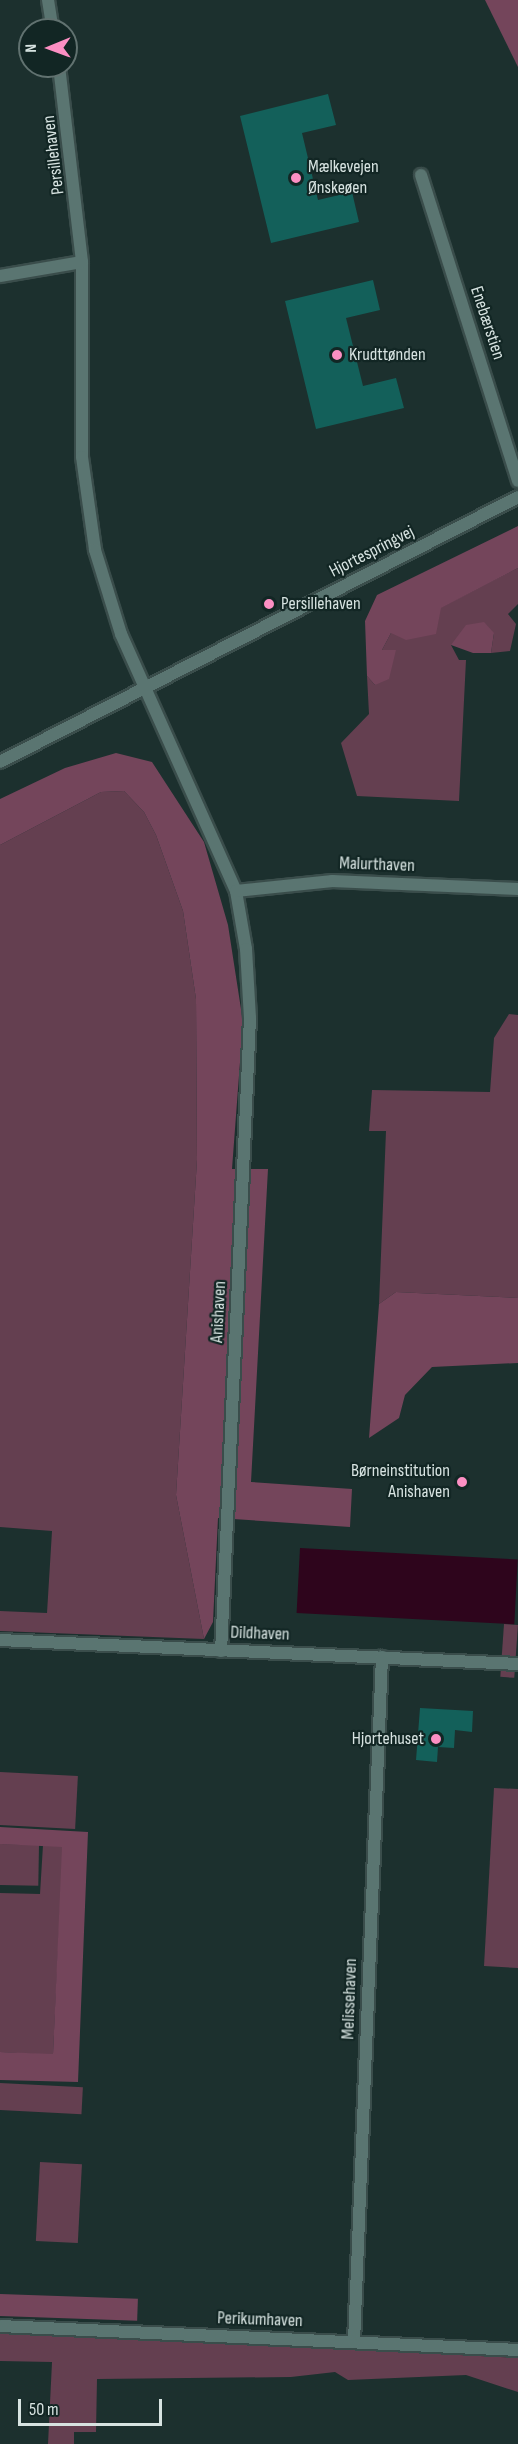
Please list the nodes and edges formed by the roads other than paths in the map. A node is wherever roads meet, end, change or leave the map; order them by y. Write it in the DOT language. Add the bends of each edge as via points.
graph roads {
  1 [pos="48,0"];
  2 [pos="51,18"];
  3 [pos="60,78"];
  4 [pos="421,175"];
  5 [pos="82,262"];
  6 [pos="0,276"];
  7 [pos="518,481"];
  8 [pos="518,497"];
  9 [pos="144,687"];
  10 [pos="0,762"];
  11 [pos="518,889"];
  12 [pos="236,891"];
  13 [pos="0,1640"];
  14 [pos="221,1651"];
  15 [pos="382,1657"];
  16 [pos="518,1664"];
  17 [pos="0,2326"];
  18 [pos="354,2342"];
  19 [pos="518,2350"];
  1 -- 2 [label="street"];
  3 -- 5 [label="street, Persillehaven"];
  4 -- 7 [label="street, Enebærstien"];
  5 -- 6 [label="street"];
  5 -- 9 [label="street, Persillehaven" via="82,457 95,550 121,634"];
  8 -- 9 [label="street, Hjortespringvej"];
  9 -- 10 [label="street, Hjortespringvej"];
  9 -- 12 [label="street"];
  11 -- 12 [label="street, Malurthaven" via="332,881"];
  12 -- 14 [label="street, Anishaven" via="250,1018"];
  13 -- 14 [label="street, Dildhaven"];
  14 -- 15 [label="street, Dildhaven"];
  15 -- 16 [label="street, Dildhaven"];
  15 -- 18 [label="street, Melissehaven"];
  17 -- 18 [label="street, Perikumhaven"];
  18 -- 19 [label="street, Perikumhaven"];
}
